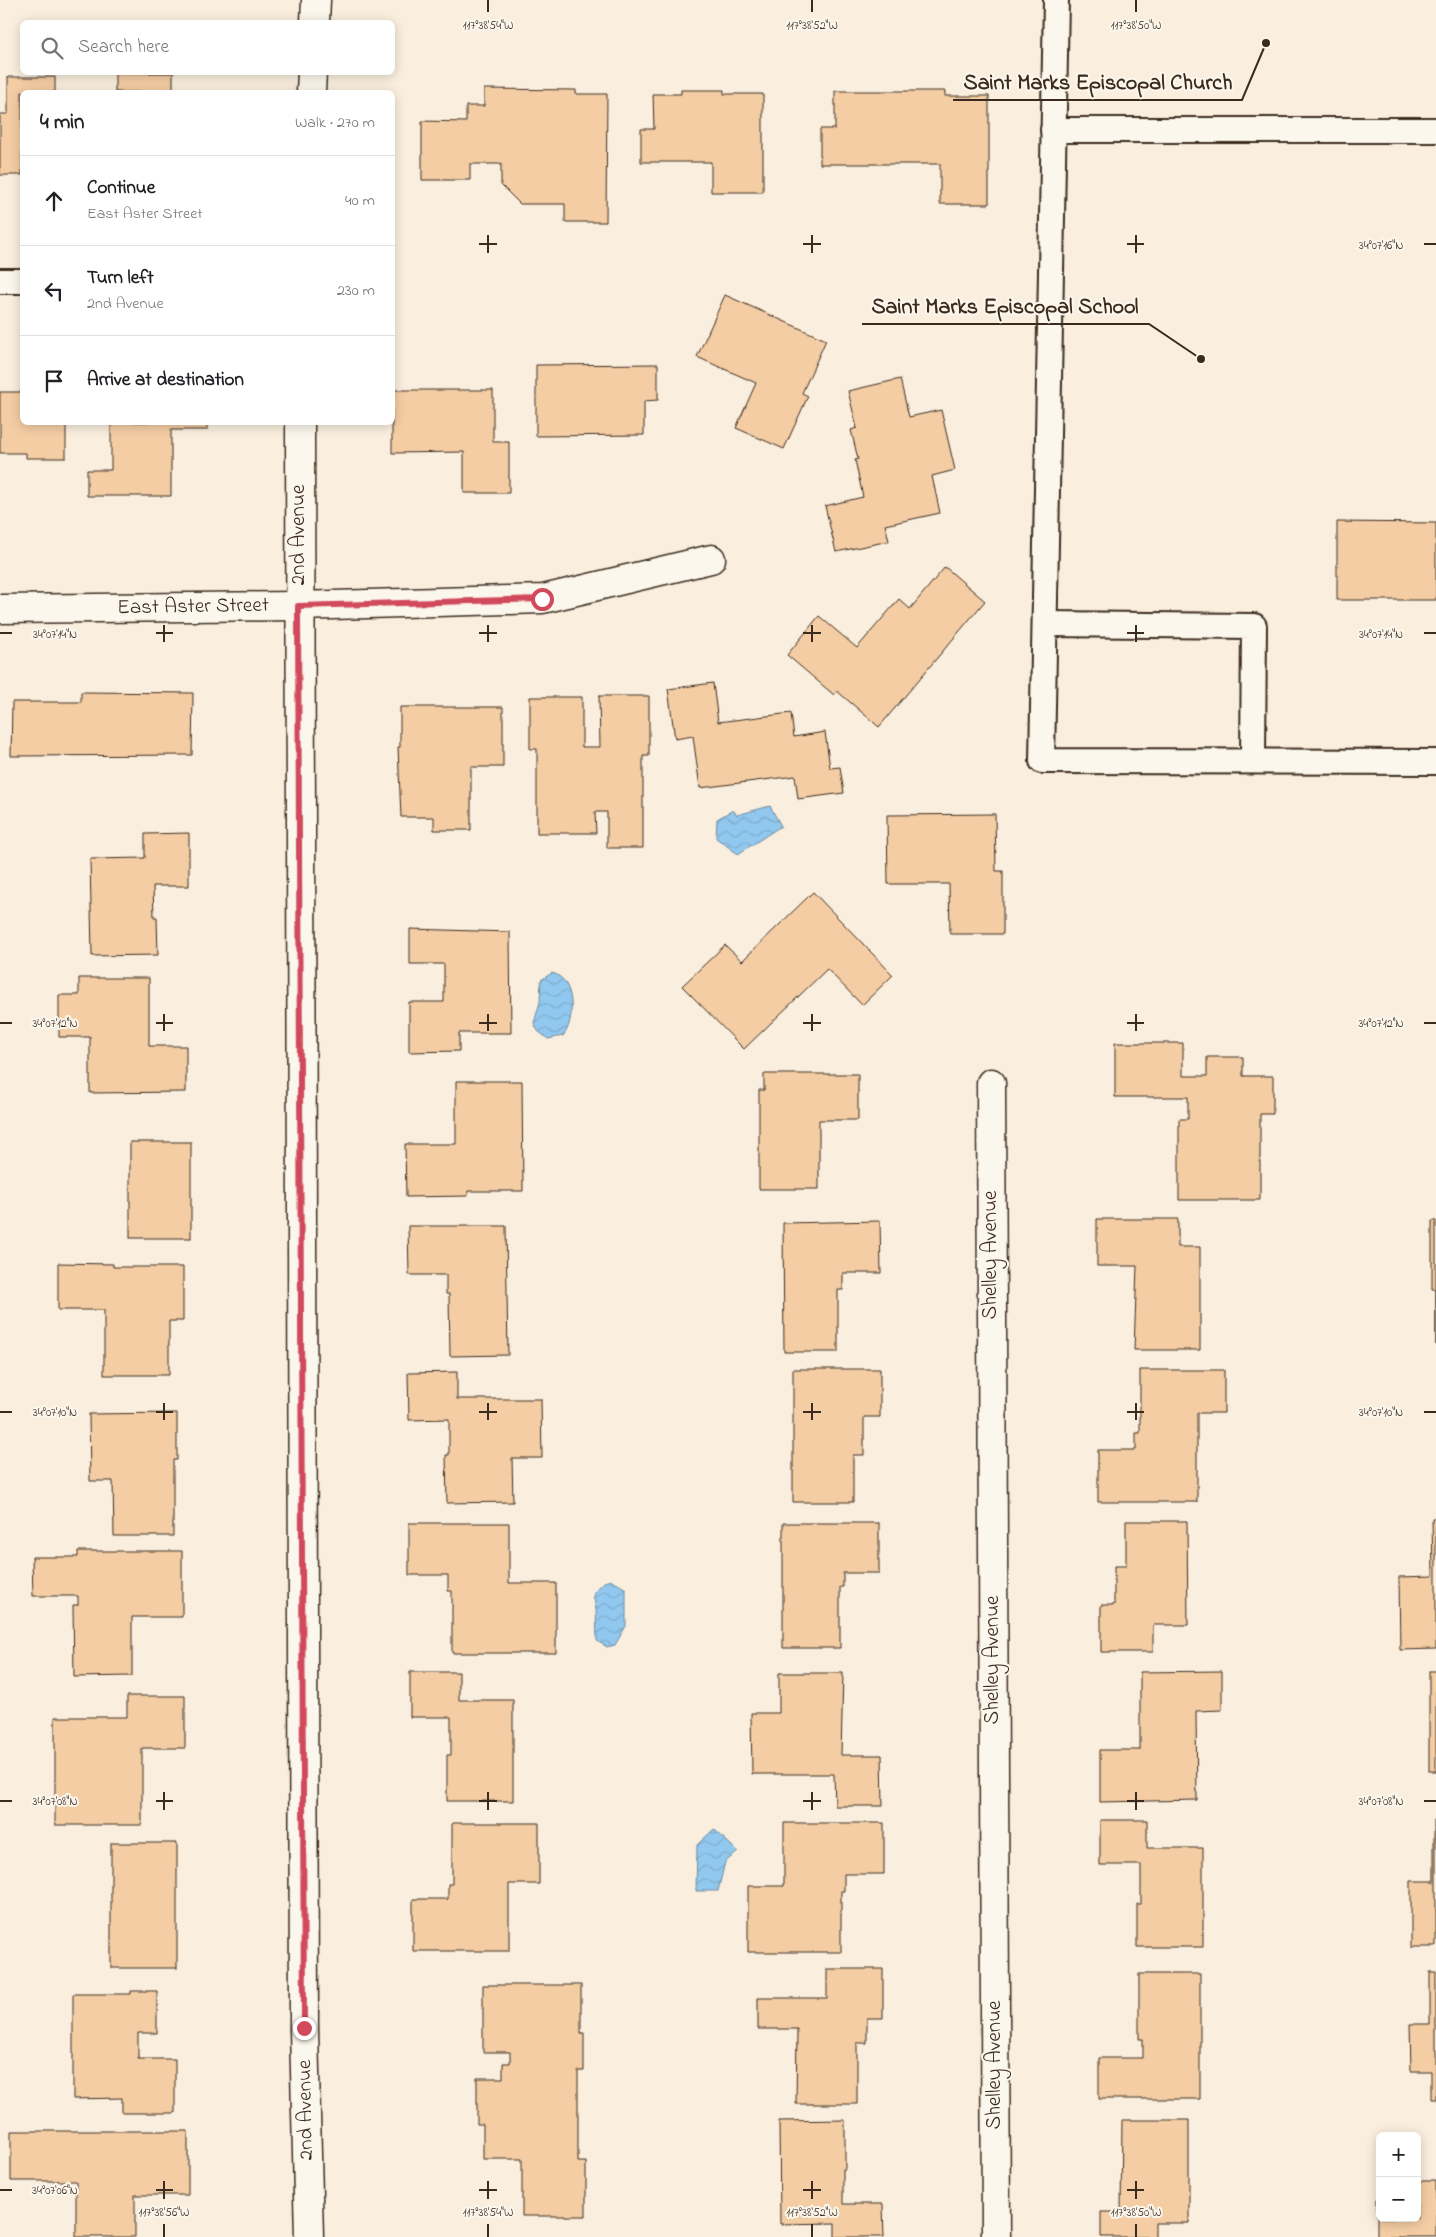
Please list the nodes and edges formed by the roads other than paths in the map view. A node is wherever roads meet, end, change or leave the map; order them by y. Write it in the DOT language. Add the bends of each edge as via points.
graph roads {
  1 [pos="316,0"];
  2 [pos="1056,0"];
  3 [pos="314,20"];
  4 [pos="312,75"];
  5 [pos="311,90"];
  6 [pos="1054,130"];
  7 [pos="1436,130"];
  8 [pos="0,281"];
  9 [pos="20,281"];
  10 [pos="300,425"];
  11 [pos="712,560"];
  12 [pos="298,606"];
  13 [pos="0,609"];
  14 [pos="1045,624"];
  15 [pos="1253,761"];
  16 [pos="1436,762"];
  17 [pos="991,1083"];
  18 [pos="309,2237"];
  19 [pos="996,2237"];
  1 -- 3 [label="street"];
  2 -- 6 [label="lane"];
  4 -- 5 [label="street"];
  6 -- 7 [label="lane"];
  6 -- 14 [label="lane"];
  8 -- 9 [label="lane"];
  10 -- 12 [label="street, 2nd Avenue"];
  11 -- 12 [label="street, East Aster Street" via="542,599"];
  12 -- 13 [label="street, East Aster Street"];
  12 -- 18 [label="street, 2nd Avenue" via="304,2028"];
  14 -- 15 [label="lane" via="1254,626"];
  14 -- 15 [label="lane" via="1042,761"];
  15 -- 16 [label="lane"];
  17 -- 19 [label="street, Shelley Avenue"];
}
